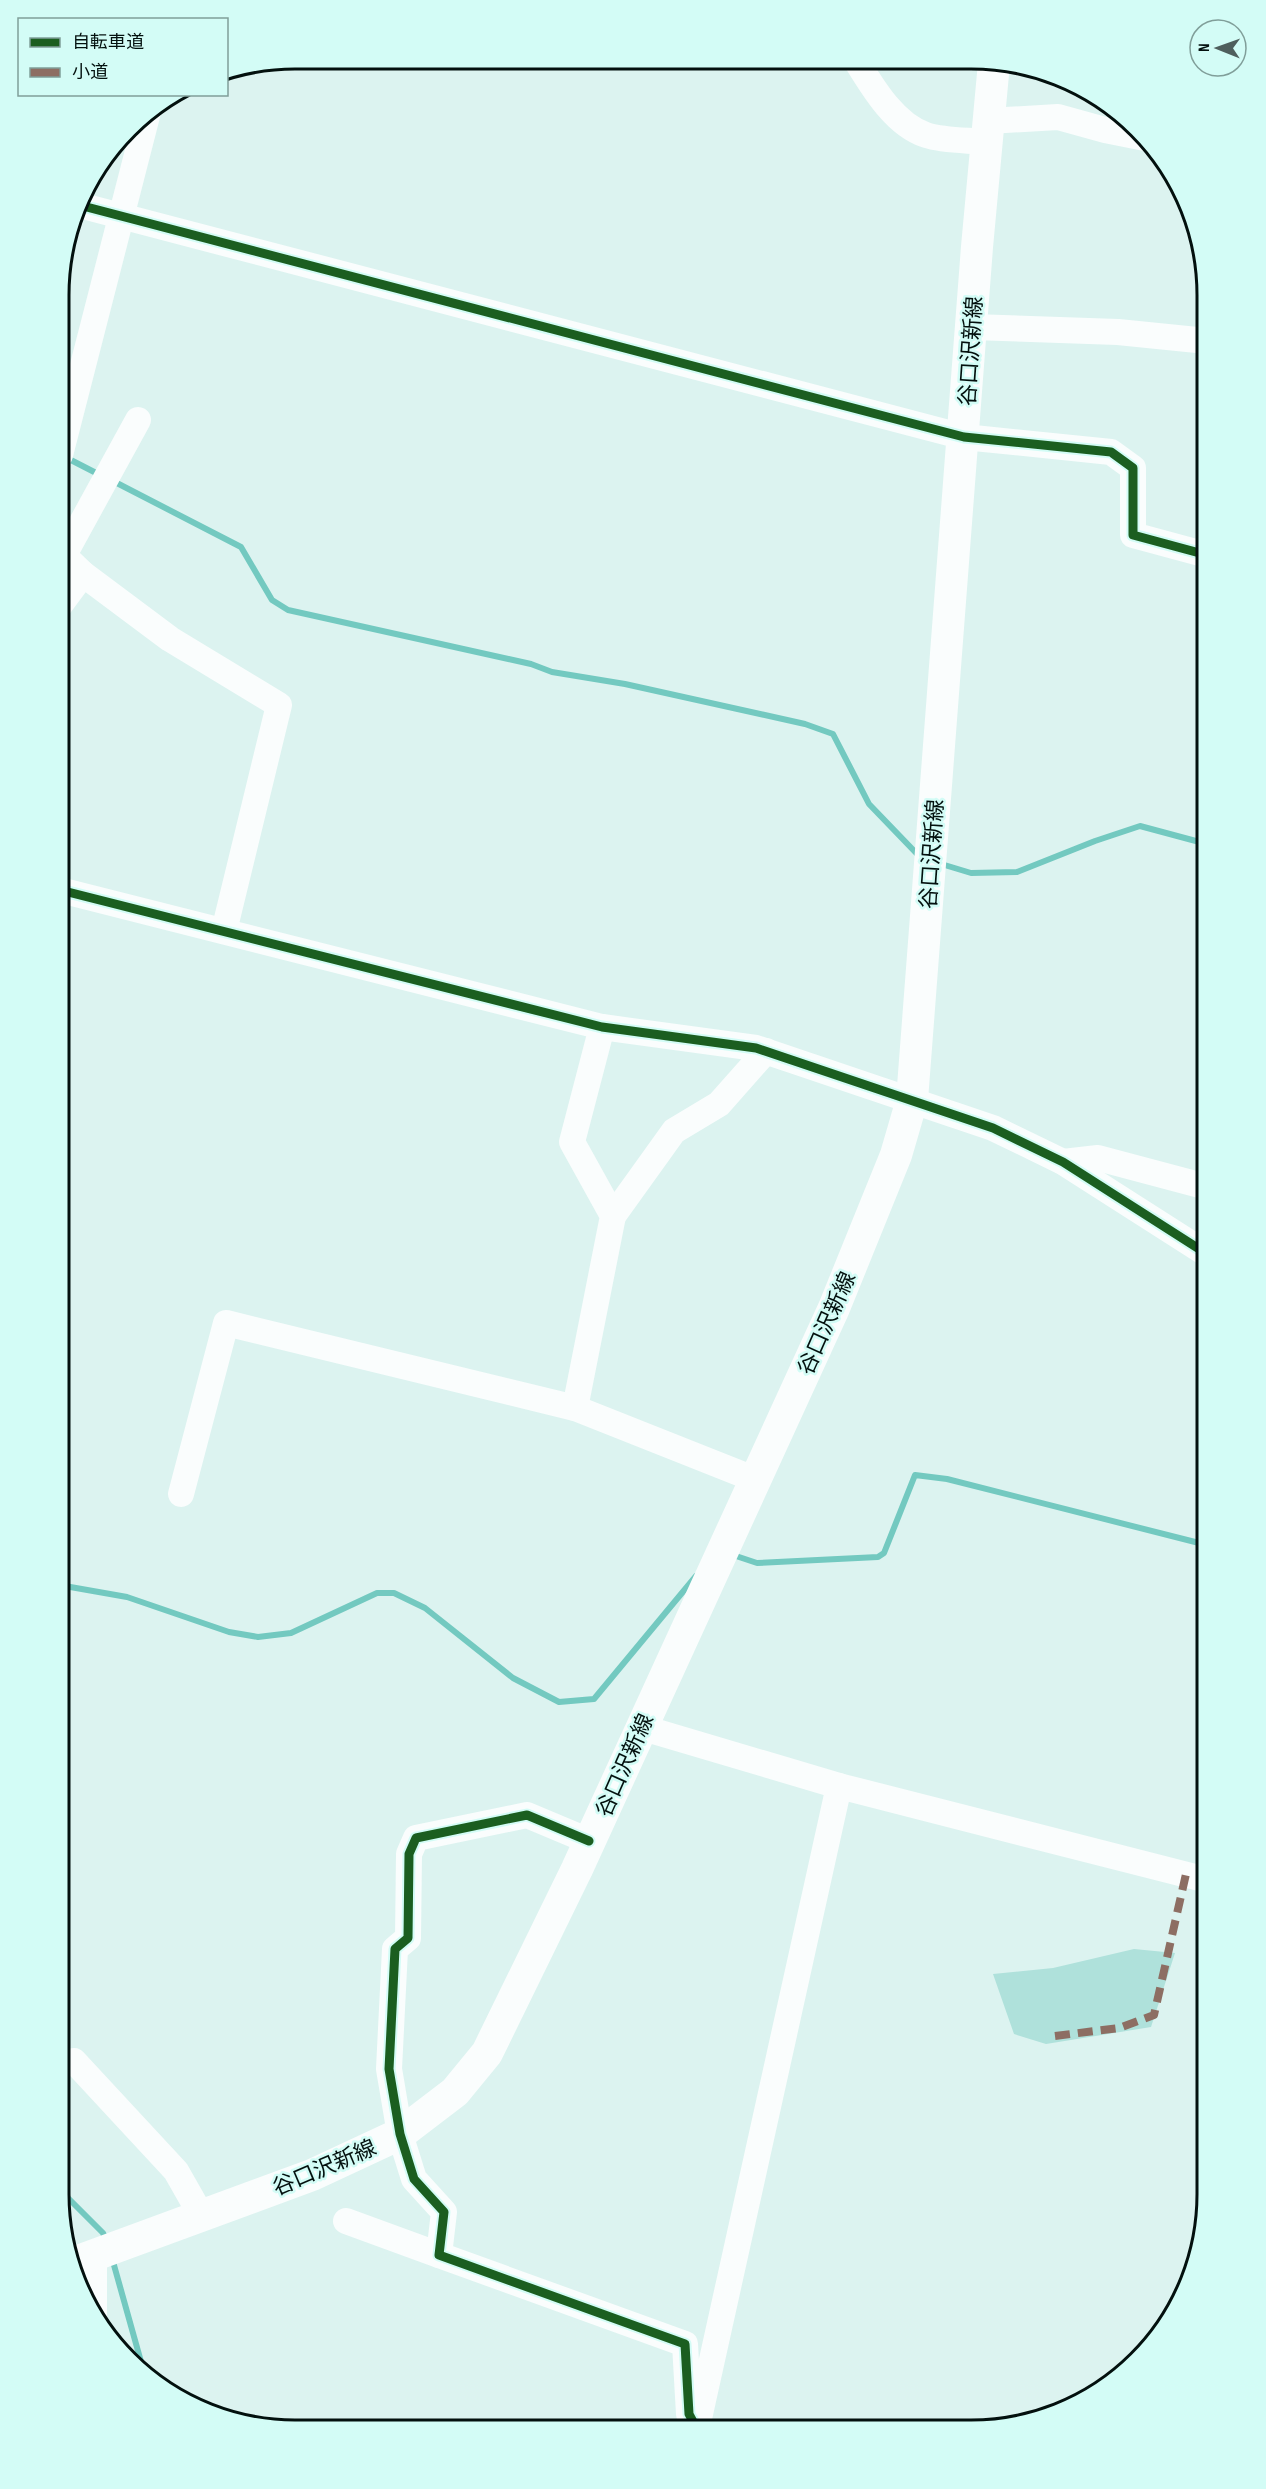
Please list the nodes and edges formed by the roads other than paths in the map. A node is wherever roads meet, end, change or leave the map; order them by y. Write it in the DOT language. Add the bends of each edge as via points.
graph roads {
  1 [pos="861,69"];
  2 [pos="993,70"];
  3 [pos="144,126"];
  4 [pos="987,132"];
  5 [pos="1131,135"];
  6 [pos="86,207"];
  7 [pos="122,216"];
  8 [pos="972,327"];
  9 [pos="1197,340"];
  10 [pos="69,420"];
  11 [pos="138,420"];
  12 [pos="964,437"];
  13 [pos="69,537"];
  14 [pos="1197,552"];
  15 [pos="69,557"];
  16 [pos="83,574"];
  17 [pos="69,593"];
  18 [pos="69,892"];
  19 [pos="224,931"];
  20 [pos="602,1027"];
  21 [pos="766,1051"];
  22 [pos="912,1100"];
  23 [pos="1063,1162"];
  24 [pos="1197,1184"];
  25 [pos="613,1216"];
  26 [pos="1197,1248"];
  27 [pos="575,1408"];
  28 [pos="754,1479"];
  29 [pos="181,1494"];
  30 [pos="640,1727"];
  31 [pos="839,1786"];
  32 [pos="590,1841"];
  33 [pos="1197,1877"];
  34 [pos="74,2061"];
  35 [pos="400,2134"];
  36 [pos="201,2215"];
  37 [pos="346,2221"];
  38 [pos="439,2255"];
  39 [pos="82,2259"];
  40 [pos="87,2284"];
  41 [pos="693,2420"];
  42 [pos="701,2420"];
  1 -- 4 [label="street" via="874,90 904,122 926,135"];
  2 -- 4 [label="main road, 谷口沢新線"];
  3 -- 7 [label="street"];
  4 -- 5 [label="street" via="1059,117"];
  4 -- 8 [label="main road, 谷口沢新線"];
  6 -- 7 [label="street"];
  7 -- 10 [label="street"];
  7 -- 12 [label="street"];
  8 -- 9 [label="street" via="1118,332"];
  8 -- 12 [label="main road, 谷口沢新線"];
  11 -- 13 [label="street"];
  12 -- 14 [label="street" via="1111,452 1132,468 1133,535"];
  12 -- 22 [label="main road, 谷口沢新線"];
  15 -- 16 [label="street"];
  16 -- 17 [label="street"];
  16 -- 19 [label="street" via="170,639 279,705"];
  18 -- 19 [label="street"];
  19 -- 20 [label="street"];
  20 -- 21 [label="street"];
  20 -- 25 [label="street" via="572,1142"];
  21 -- 22 [label="street"];
  21 -- 25 [label="street" via="719,1104 674,1131"];
  22 -- 23 [label="street" via="993,1128"];
  22 -- 28 [label="main road, 谷口沢新線" via="896,1155 834,1308"];
  23 -- 24 [label="street" via="1098,1158"];
  23 -- 26 [label="street"];
  25 -- 27 [label="street"];
  27 -- 28 [label="street"];
  27 -- 29 [label="street" via="226,1323"];
  28 -- 30 [label="main road, 谷口沢新線"];
  30 -- 31 [label="street"];
  30 -- 32 [label="main road, 谷口沢新線"];
  31 -- 33 [label="street"];
  31 -- 42 [label="street"];
  32 -- 35 [label="main road, 谷口沢新線" via="487,2053 455,2092"];
  32 -- 35 [label="street" via="527,1815 416,1838 409,1854 408,1938 395,1948 389,2069"];
  34 -- 36 [label="street" via="176,2171"];
  35 -- 36 [label="main road, 谷口沢新線" via="312,2175"];
  35 -- 38 [label="street" via="414,2179 444,2212"];
  36 -- 39 [label="main road, 谷口沢新線"];
  37 -- 38 [label="street"];
  38 -- 41 [label="street" via="686,2344 689,2414"];
  39 -- 40 [label="street"];
}
